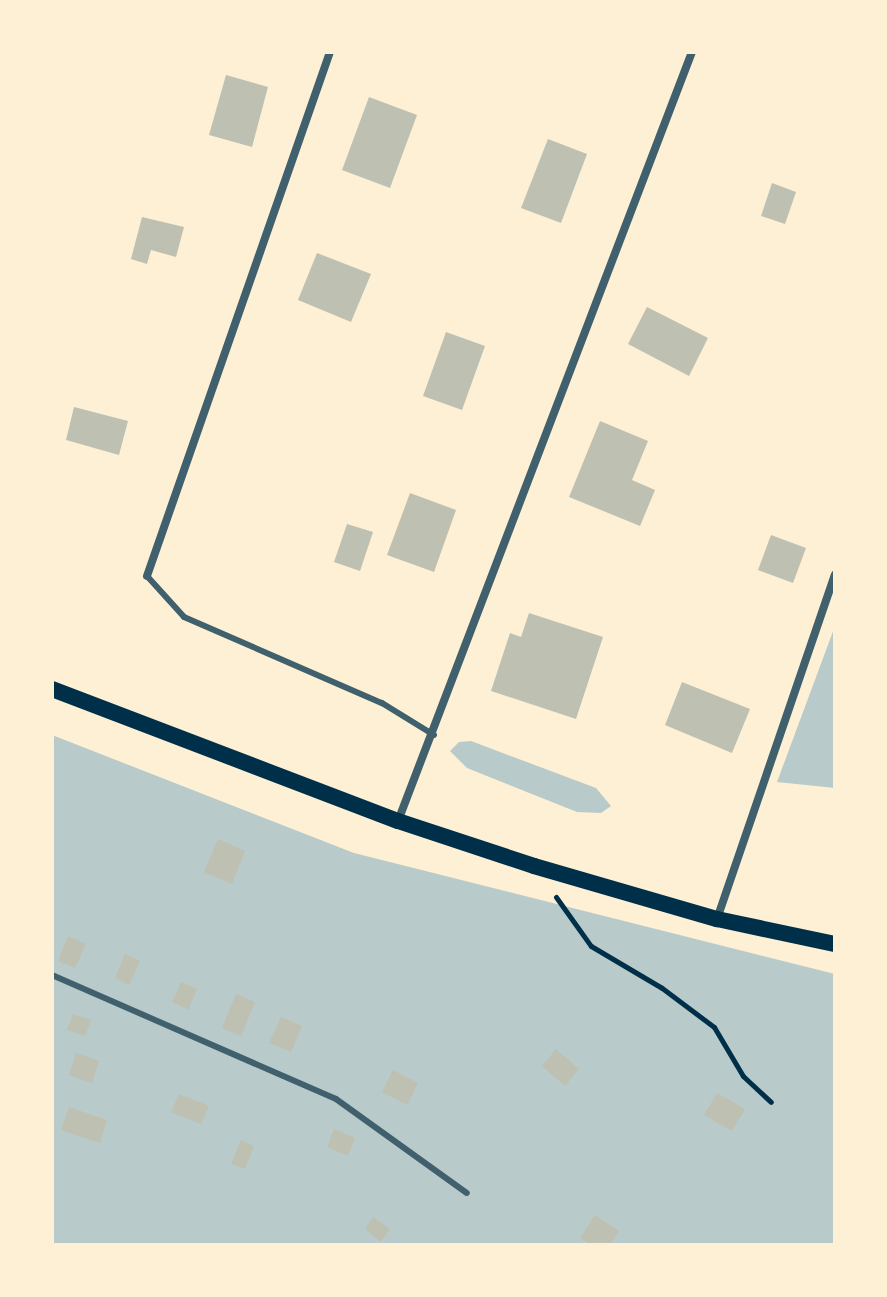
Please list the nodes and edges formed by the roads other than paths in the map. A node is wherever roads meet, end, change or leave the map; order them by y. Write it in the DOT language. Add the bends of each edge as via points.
graph roads {
  1 [pos="330,52"];
  2 [pos="692,52"];
  3 [pos="835,575"];
  4 [pos="147,576"];
  5 [pos="52,689"];
  6 [pos="434,735"];
  7 [pos="398,821"];
  8 [pos="717,919"];
  9 [pos="835,944"];
  10 [pos="52,975"];
  11 [pos="467,1193"];
  1 -- 4 [label="street"];
  2 -- 6 [label="street"];
  3 -- 8 [label="street"];
  4 -- 6 [label="lane" via="184,617 382,703"];
  5 -- 7 [label="main road"];
  6 -- 7 [label="street"];
  7 -- 8 [label="main road"];
  8 -- 9 [label="main road"];
  10 -- 11 [label="lane" via="336,1099"];
}
